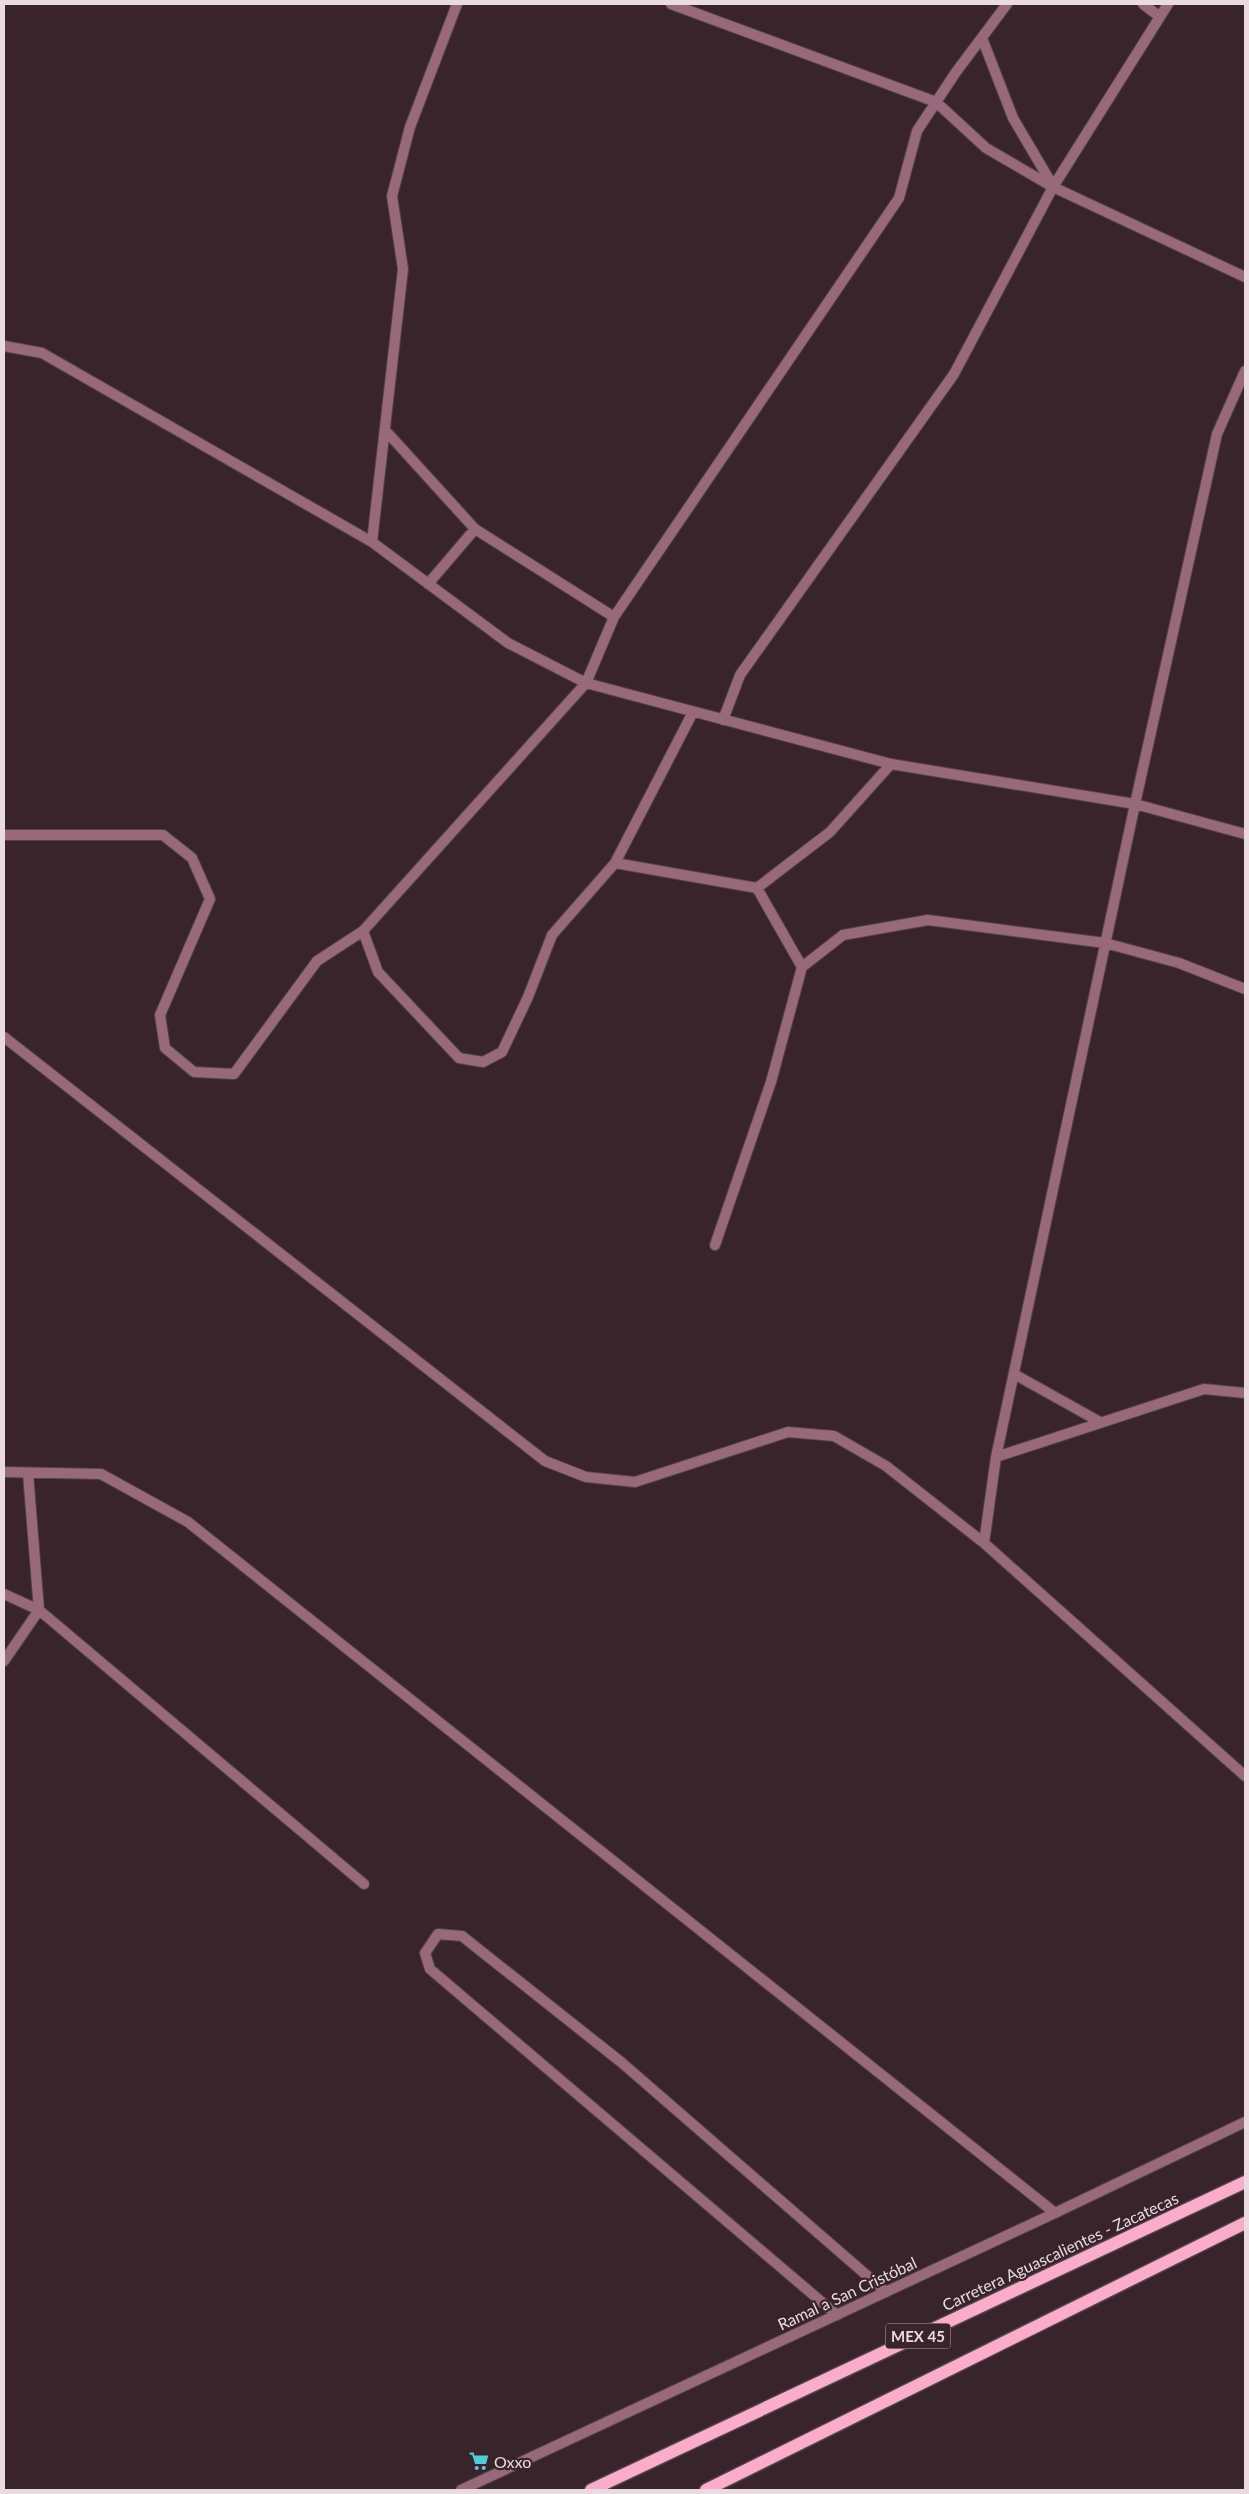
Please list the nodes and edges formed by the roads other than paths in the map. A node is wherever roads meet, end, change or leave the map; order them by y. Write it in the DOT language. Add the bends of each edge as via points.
graph roads {
  1 [pos="457,4"];
  2 [pos="671,4"];
  3 [pos="1008,4"];
  4 [pos="1143,4"];
  5 [pos="1168,4"];
  6 [pos="1160,17"];
  7 [pos="982,38"];
  8 [pos="936,102"];
  9 [pos="1053,187"];
  10 [pos="1245,276"];
  11 [pos="4,346"];
  12 [pos="1245,371"];
  13 [pos="385,430"];
  14 [pos="475,529"];
  15 [pos="372,542"];
  16 [pos="428,584"];
  17 [pos="614,617"];
  18 [pos="586,683"];
  19 [pos="692,712"];
  20 [pos="723,720"];
  21 [pos="891,764"];
  22 [pos="1135,804"];
  23 [pos="1245,834"];
  24 [pos="4,835"];
  25 [pos="615,863"];
  26 [pos="757,888"];
  27 [pos="363,931"];
  28 [pos="1105,943"];
  29 [pos="802,967"];
  30 [pos="1245,989"];
  31 [pos="4,1037"];
  32 [pos="715,1245"];
  33 [pos="1014,1374"];
  34 [pos="1245,1393"];
  35 [pos="1100,1422"];
  36 [pos="996,1457"];
  37 [pos="4,1472"];
  38 [pos="28,1473"];
  39 [pos="984,1543"];
  40 [pos="4,1594"];
  41 [pos="39,1610"];
  42 [pos="4,1661"];
  43 [pos="1245,1772"];
  44 [pos="364,1884"];
  45 [pos="1245,2122"];
  46 [pos="1245,2182"];
  47 [pos="1055,2213"];
  48 [pos="1245,2224"];
  49 [pos="886,2292"];
  50 [pos="837,2315"];
  51 [pos="462,2490"];
  52 [pos="591,2490"];
  53 [pos="706,2490"];
  1 -- 13 [label="street" via="410,127 392,196 403,269"];
  2 -- 8 [label="street"];
  3 -- 7 [label="street"];
  4 -- 6 [label="street"];
  5 -- 6 [label="street"];
  6 -- 9 [label="street"];
  7 -- 8 [label="street"];
  7 -- 9 [label="street" via="1013,118"];
  8 -- 9 [label="street" via="986,148"];
  8 -- 17 [label="street" via="917,131 899,198"];
  9 -- 10 [label="street"];
  9 -- 20 [label="street" via="954,374 740,675"];
  11 -- 15 [label="street" via="42,353"];
  12 -- 22 [label="street" via="1217,434"];
  13 -- 14 [label="street"];
  13 -- 15 [label="street"];
  14 -- 16 [label="street"];
  14 -- 17 [label="street"];
  15 -- 16 [label="street"];
  16 -- 18 [label="street" via="508,643"];
  17 -- 18 [label="street"];
  18 -- 19 [label="street"];
  18 -- 27 [label="street"];
  19 -- 20 [label="street"];
  19 -- 25 [label="street"];
  20 -- 21 [label="street"];
  21 -- 22 [label="street"];
  21 -- 26 [label="street" via="830,832"];
  22 -- 23 [label="street"];
  22 -- 28 [label="street"];
  24 -- 27 [label="street" via="163,835 192,858 210,899 160,1015 165,1048 194,1072 234,1074 317,961"];
  25 -- 26 [label="street"];
  25 -- 27 [label="street" via="552,935 502,1052 483,1062 459,1058 378,972"];
  26 -- 29 [label="street"];
  28 -- 29 [label="street" via="928,920 843,935"];
  28 -- 30 [label="street" via="1180,963"];
  28 -- 33 [label="street"];
  29 -- 32 [label="street" via="771,1082"];
  31 -- 39 [label="street" via="545,1461 586,1477 635,1482 788,1432 834,1436 886,1466"];
  33 -- 35 [label="street"];
  33 -- 36 [label="street"];
  34 -- 35 [label="street" via="1204,1389"];
  35 -- 36 [label="street"];
  36 -- 39 [label="street"];
  37 -- 38 [label="street"];
  38 -- 41 [label="street"];
  38 -- 47 [label="street" via="101,1474 188,1522"];
  39 -- 43 [label="street"];
  40 -- 41 [label="street"];
  41 -- 42 [label="street"];
  41 -- 44 [label="street"];
  45 -- 47 [label="street, Ramal a San Cristóbal"];
  46 -- 52 [label="main road, Carretera Aguascalientes - Zacatecas / MEX 45"];
  47 -- 49 [label="street, Ramal a San Cristóbal"];
  48 -- 53 [label="main road, MEX 45"];
  49 -- 50 [label="street, Ramal a San Cristóbal"];
  49 -- 50 [label="street" via="621,2062 462,1936 438,1934 424,1953 430,1969"];
  50 -- 51 [label="street, Ramal a San Cristóbal"];
}
